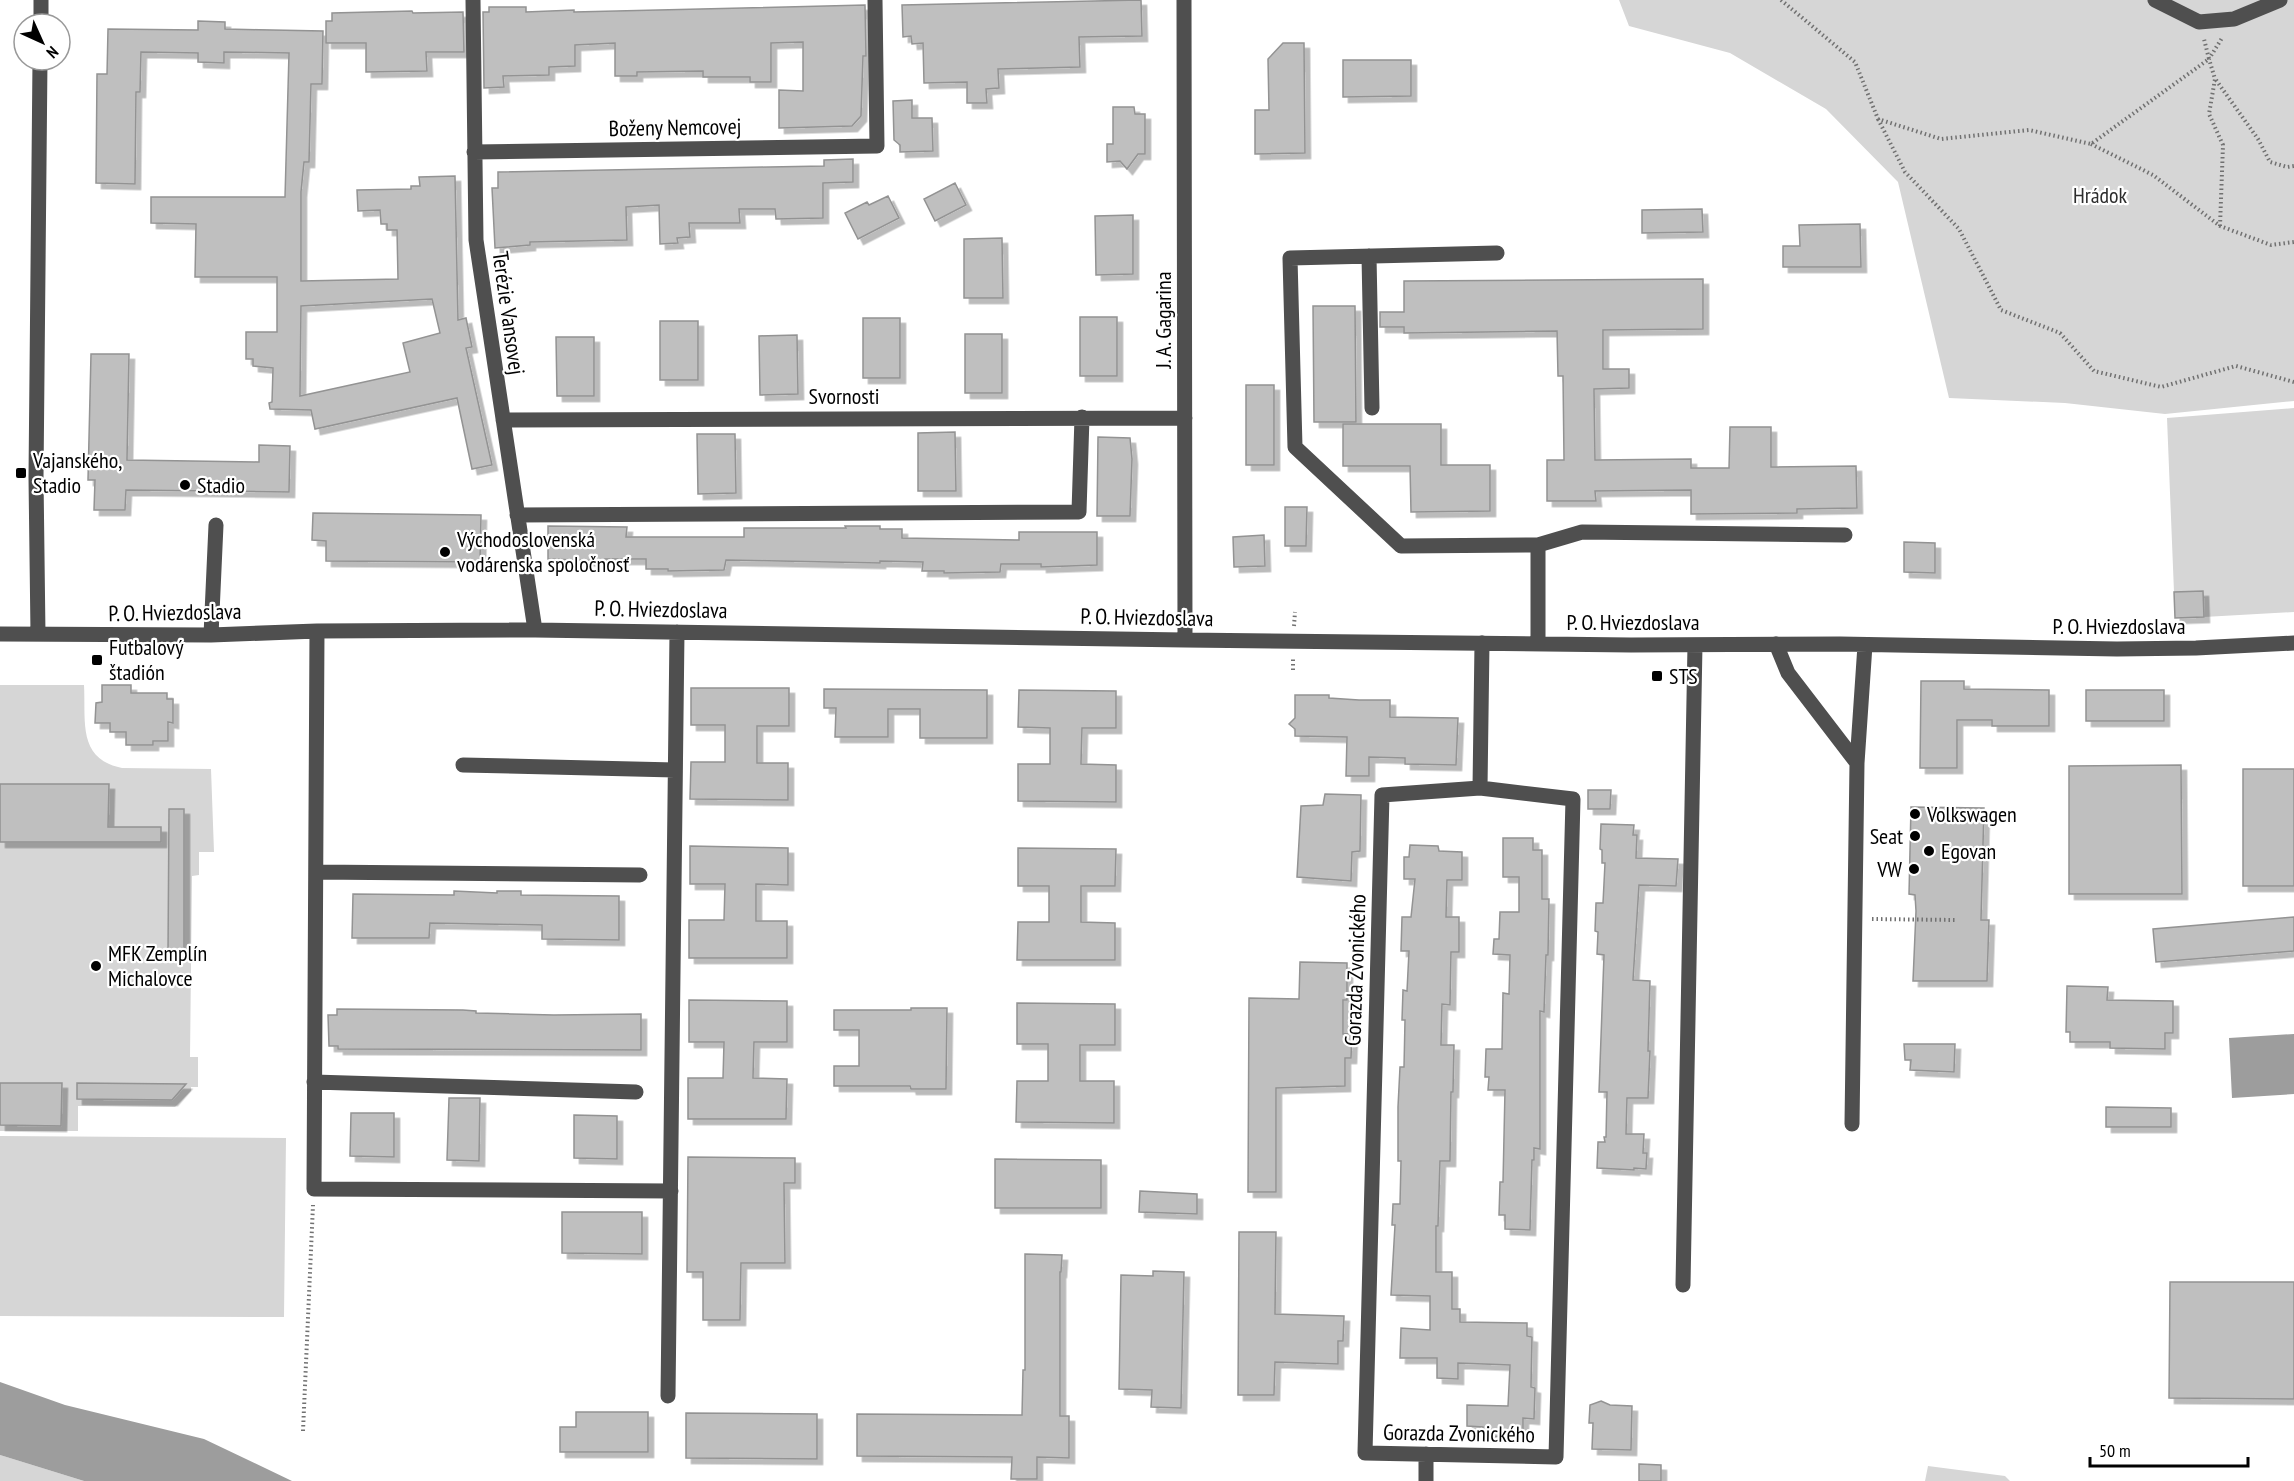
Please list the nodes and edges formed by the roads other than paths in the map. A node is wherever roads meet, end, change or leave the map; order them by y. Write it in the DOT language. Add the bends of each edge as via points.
graph roads {
  1 [pos="473,0"];
  2 [pos="875,0"];
  3 [pos="1184,0"];
  4 [pos="2155,0"];
  5 [pos="2280,0"];
  6 [pos="40,72"];
  7 [pos="474,152"];
  8 [pos="1497,253"];
  9 [pos="1369,256"];
  10 [pos="1372,408"];
  11 [pos="1082,417"];
  12 [pos="1185,418"];
  13 [pos="502,420"];
  14 [pos="517,516"];
  15 [pos="216,525"];
  16 [pos="1845,534"];
  17 [pos="1538,544"];
  18 [pos="535,630"];
  19 [pos="317,631"];
  20 [pos="677,632"];
  21 [pos="0,634"];
  22 [pos="38,634"];
  23 [pos="211,635"];
  24 [pos="1185,640"];
  25 [pos="1482,643"];
  26 [pos="2294,643"];
  27 [pos="1538,644"];
  28 [pos="1776,644"];
  29 [pos="1695,645"];
  30 [pos="1865,645"];
  31 [pos="1857,763"];
  32 [pos="463,765"];
  33 [pos="675,770"];
  34 [pos="1480,788"];
  35 [pos="315,872"];
  36 [pos="640,876"];
  37 [pos="314,1082"];
  38 [pos="636,1092"];
  39 [pos="1852,1124"];
  40 [pos="671,1191"];
  41 [pos="1683,1285"];
  42 [pos="668,1396"];
  43 [pos="1426,1454"];
  44 [pos="1426,1481"];
  1 -- 7 [label="street, Terézie Vansovej"];
  2 -- 7 [label="street, Boženy Nemcovej" via="877,146"];
  3 -- 12 [label="street, J. A. Gagarina"];
  4 -- 5 [label="street" via="2199,21 2234,19"];
  6 -- 22 [label="street"];
  7 -- 13 [label="street, Terézie Vansovej" via="476,240"];
  8 -- 9 [label="street"];
  9 -- 10 [label="street"];
  9 -- 17 [label="street" via="1290,258 1295,447 1401,546"];
  11 -- 12 [label="street, Svornosti"];
  11 -- 13 [label="street, Svornosti"];
  11 -- 14 [label="street" via="1079,512"];
  12 -- 24 [label="street, J. A. Gagarina"];
  13 -- 14 [label="street, Terézie Vansovej"];
  14 -- 18 [label="street, Terézie Vansovej"];
  15 -- 23 [label="street"];
  16 -- 17 [label="street" via="1582,532"];
  17 -- 27 [label="street"];
  18 -- 19 [label="street, P. O. Hviezdoslava"];
  18 -- 20 [label="street, P. O. Hviezdoslava"];
  19 -- 23 [label="street, P. O. Hviezdoslava"];
  19 -- 35 [label="street"];
  20 -- 24 [label="street, P. O. Hviezdoslava"];
  20 -- 33 [label="street"];
  21 -- 22 [label="street, P. O. Hviezdoslava"];
  22 -- 23 [label="street, P. O. Hviezdoslava"];
  24 -- 25 [label="street, P. O. Hviezdoslava"];
  25 -- 27 [label="street, P. O. Hviezdoslava"];
  25 -- 34 [label="street"];
  26 -- 30 [label="street, P. O. Hviezdoslava" via="2117,649"];
  27 -- 29 [label="street, P. O. Hviezdoslava"];
  28 -- 29 [label="street, P. O. Hviezdoslava"];
  28 -- 30 [label="street, P. O. Hviezdoslava"];
  28 -- 31 [label="street" via="1788,673"];
  29 -- 41 [label="street"];
  30 -- 31 [label="street"];
  31 -- 39 [label="street"];
  32 -- 33 [label="street"];
  33 -- 40 [label="street"];
  34 -- 43 [label="street, Gorazda Zvonického" via="1382,795 1365,1453"];
  34 -- 43 [label="street, Gorazda Zvonického" via="1573,799 1556,1457"];
  35 -- 36 [label="street"];
  35 -- 37 [label="street"];
  37 -- 38 [label="street"];
  37 -- 40 [label="street" via="314,1189"];
  40 -- 42 [label="street"];
  43 -- 44 [label="street"];
}
